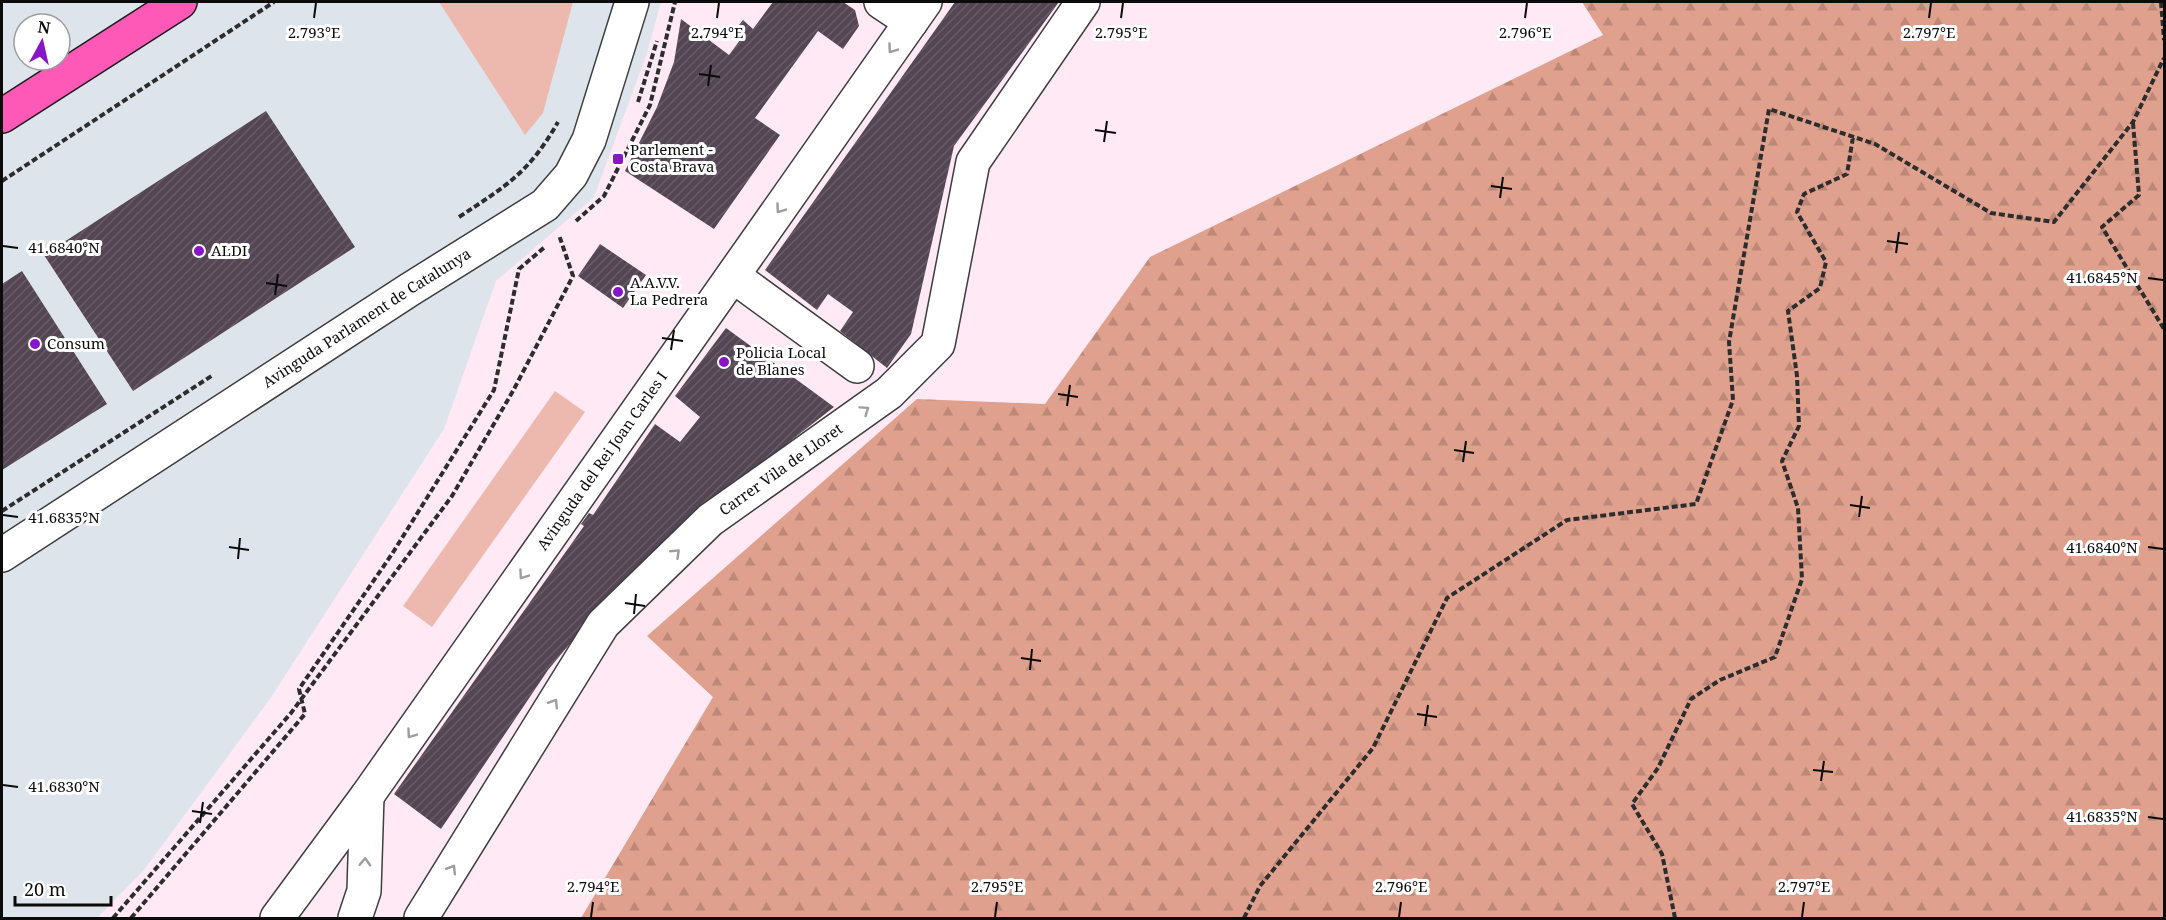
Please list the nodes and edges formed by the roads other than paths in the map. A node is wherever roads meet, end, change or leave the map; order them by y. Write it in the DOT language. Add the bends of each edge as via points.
graph roads {
  1 [pos="180,2"];
  2 [pos="632,2"];
  3 [pos="881,2"];
  4 [pos="1083,2"];
  5 [pos="918,12"];
  6 [pos="2,116"];
  7 [pos="733,276"];
  8 [pos="857,366"];
  9 [pos="2,555"];
  10 [pos="367,796"];
  11 [pos="277,918"];
  12 [pos="355,918"];
  13 [pos="421,918"];
  1 -- 6 [label="main road"];
  2 -- 9 [label="street, Avinguda Parlament de Catalunya" via="589,140 571,176 545,205"];
  3 -- 5 [label="street"];
  13 -- 4 [label="street, Carrer Vila de Lloret, one-way" via="603,624 710,520 889,393 938,345 973,162"];
  5 -- 7 [label="street, Avinguda del Rei Joan Carles I, one-way"];
  7 -- 8 [label="street"];
  7 -- 10 [label="street, Avinguda del Rei Joan Carles I, one-way"];
  10 -- 11 [label="street, Avinguda del Rei Joan Carles I"];
  12 -- 10 [label="street, one-way" via="364,891"];
}
